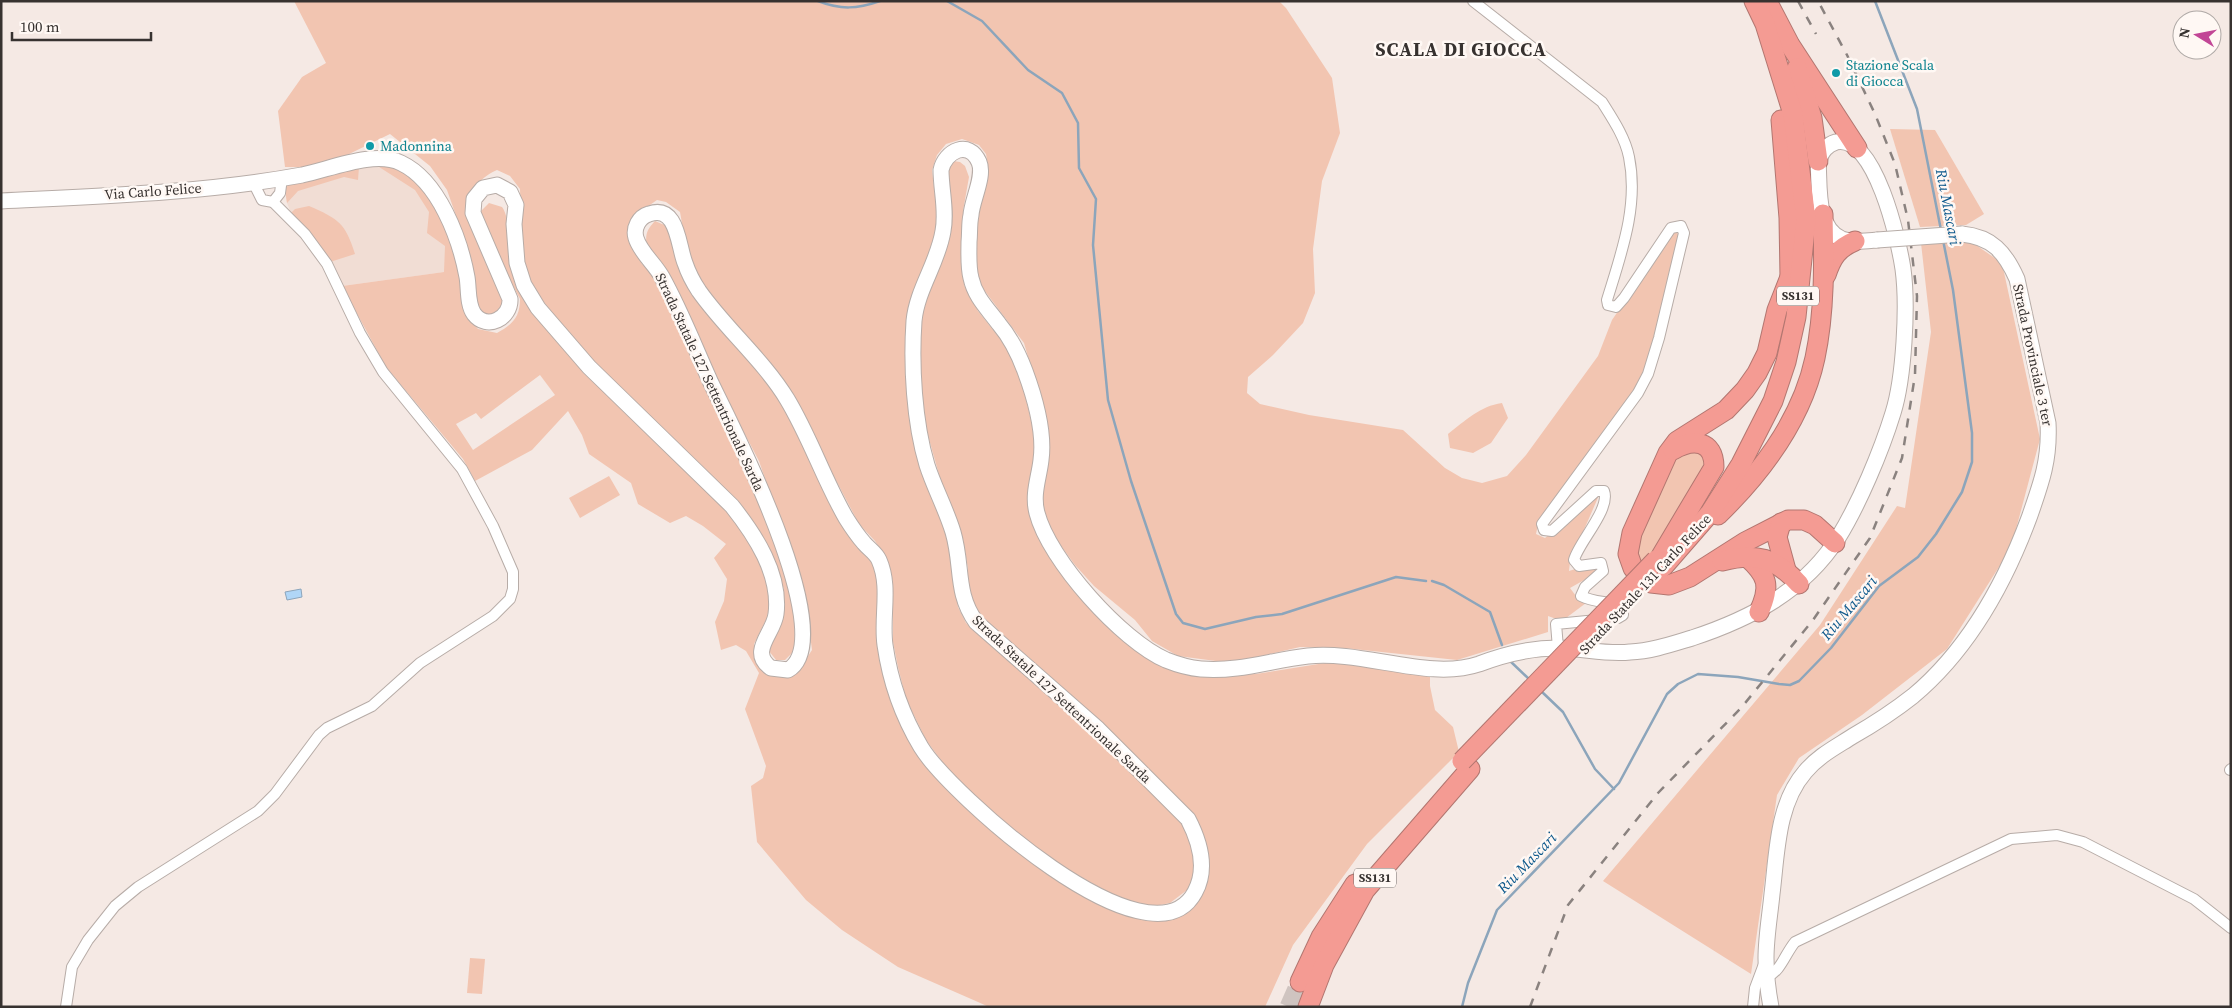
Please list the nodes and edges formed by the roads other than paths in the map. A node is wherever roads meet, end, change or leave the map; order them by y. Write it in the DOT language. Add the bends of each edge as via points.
graph roads {
  1 [pos="1473,1"];
  2 [pos="1740,1"];
  3 [pos="1754,1"];
  4 [pos="1768,1"];
  5 [pos="1790,45"];
  6 [pos="1857,148"];
  7 [pos="1818,161"];
  8 [pos="304,174"];
  9 [pos="282,178"];
  10 [pos="253,182"];
  11 [pos="1,201"];
  12 [pos="273,202"];
  13 [pos="1822,214"];
  14 [pos="1856,241"];
  15 [pos="1790,277"];
  16 [pos="1823,288"];
  17 [pos="1668,453"];
  18 [pos="1781,523"];
  19 [pos="1835,543"];
  20 [pos="1747,556"];
  21 [pos="1662,561"];
  22 [pos="1709,565"];
  23 [pos="1786,570"];
  24 [pos="1798,584"];
  25 [pos="1759,612"];
  26 [pos="1558,648"];
  27 [pos="1466,765"];
  28 [pos="2231,928"];
  29 [pos="1766,958"];
  30 [pos="1767,977"];
  31 [pos="1300,982"];
  32 [pos="66,1007"];
  33 [pos="1308,1007"];
  34 [pos="1753,1007"];
  35 [pos="1771,1007"];
  1 -- 26 [label="street" via="1602,102 1616,125 1629,156 1632,191 1630,218 1608,305 1616,307 1624,298 1671,228 1678,226 1684,233 1648,374 1638,393 1542,524 1544,530 1552,532 1596,491 1604,491 1594,525 1574,560 1579,566 1601,563 1603,571 1585,587 1582,596 1617,604 1623,607 1623,615 1556,624"];
  2 -- 15 [label="highway, Strada Statale 131 Carlo Felice / SS131" via="1754,32 1782,121"];
  3 -- 21 [label="highway, Strada Statale 131 Carlo Felice / SS131" via="1765,24 1793,114 1806,220 1796,317 1773,401 1740,464 1710,514"];
  4 -- 5 [label="highway"];
  5 -- 6 [label="highway"];
  5 -- 7 [label="highway" via="1812,118"];
  6 -- 7 [label="main road" via="1845,142 1833,143 1825,148"];
  6 -- 19 [label="main road, Strada Statale 127 Settentrionale Sarda" via="1892,213 1903,272 1904,340 1894,410"];
  7 -- 13 [label="main road"];
  8 -- 9 [label="main road, Via Carlo Felice"];
  8 -- 26 [label="main road, Strada Statale 127 Settentrionale Sarda" via="385,157 420,175 431,187 462,253 473,312 487,322 504,316 510,299 472,206 478,193 490,186 497,185 510,192 516,204 514,224 518,263 524,285 538,308 589,367 732,506 752,530 772,574 776,601 776,616 762,644 762,656 770,667 784,671 797,663 802,651 801,619 791,568 757,478 661,275 636,240 636,226 645,215 659,212 671,219 697,289 786,397 847,520 878,557 885,590 885,643 901,708 921,748 961,795 1061,875 1098,897 1150,914 1175,912 1192,898 1201,880 1202,858 1198,837 1188,819 1098,729 976,622 966,608 953,532 927,464 919,431 913,363 914,320 921,290 943,231 941,168 950,153 959,150 969,152 980,166 970,214 971,279 980,302 1002,327 1025,371 1042,433 1035,490 1036,510 1044,534 1065,567 1096,605 1137,642 1165,660 1196,668 1234,670 1308,656 1344,655 1436,669 1466,668 1505,654"];
  9 -- 10 [label="main road, Via Carlo Felice"];
  9 -- 12 [label="street" via="280,193"];
  10 -- 11 [label="main road, Via Carlo Felice" via="157,193"];
  10 -- 12 [label="street" via="262,200"];
  12 -- 32 [label="street" via="305,234 327,264 383,372 462,469 513,572 513,589 510,599 494,616 420,663 372,706 327,728 258,811 115,906 72,967"];
  13 -- 14 [label="main road, Strada Provinciale 3 ter" via="1834,234"];
  13 -- 16 [label="highway"];
  14 -- 16 [label="highway" via="1834,254"];
  14 -- 29 [label="main road, Strada Provinciale 3 ter, bridge" via="1962,234 1978,236 2008,259 2017,278 2048,423 2049,446 2045,472 2008,571 1967,638 1949,662 1913,696 1820,757 1804,772 1793,789 1779,840"];
  15 -- 17 [label="highway" via="1777,310 1767,353 1757,373 1726,410 1687,432"];
  15 -- 21 [label="highway, Strada Statale 131 Carlo Felice / SS131" via="1775,361 1758,402 1731,460"];
  16 -- 21 [label="highway" via="1815,358 1803,395 1781,440 1736,497"];
  17 -- 21 [label="highway" via="1685,444 1702,444 1712,454 1714,467"];
  17 -- 22 [label="highway" via="1632,533 1628,554 1633,568 1651,583 1670,585"];
  18 -- 19 [label="highway" via="1804,520 1815,525"];
  18 -- 22 [label="highway"];
  18 -- 23 [label="highway" via="1777,537"];
  19 -- 24 [label="main road, Strada Statale 127 Settentrionale Sarda"];
  20 -- 22 [label="highway"];
  20 -- 23 [label="highway" via="1765,559"];
  20 -- 25 [label="highway" via="1761,569 1766,582 1766,597"];
  21 -- 27 [label="highway, Strada Statale 131 Carlo Felice / SS131"];
  23 -- 24 [label="highway"];
  24 -- 25 [label="main road, Strada Statale 127 Settentrionale Sarda"];
  25 -- 26 [label="main road, Strada Statale 127 Settentrionale Sarda" via="1660,648 1626,653"];
  27 -- 31 [label="highway, Strada Statale 131 Carlo Felice / SS131" via="1355,884 1321,937"];
  27 -- 33 [label="highway, Strada Statale 131 Carlo Felice / SS131" via="1364,890 1324,965"];
  28 -- 30 [label="street" via="2194,899 2083,842 2057,835 2032,836 2011,839 1795,942 1776,974"];
  29 -- 30 [label="main road, Strada Provinciale 3 ter"];
  29 -- 34 [label="street" via="1755,988"];
  30 -- 35 [label="main road, Strada Provinciale 3 ter"];
}
